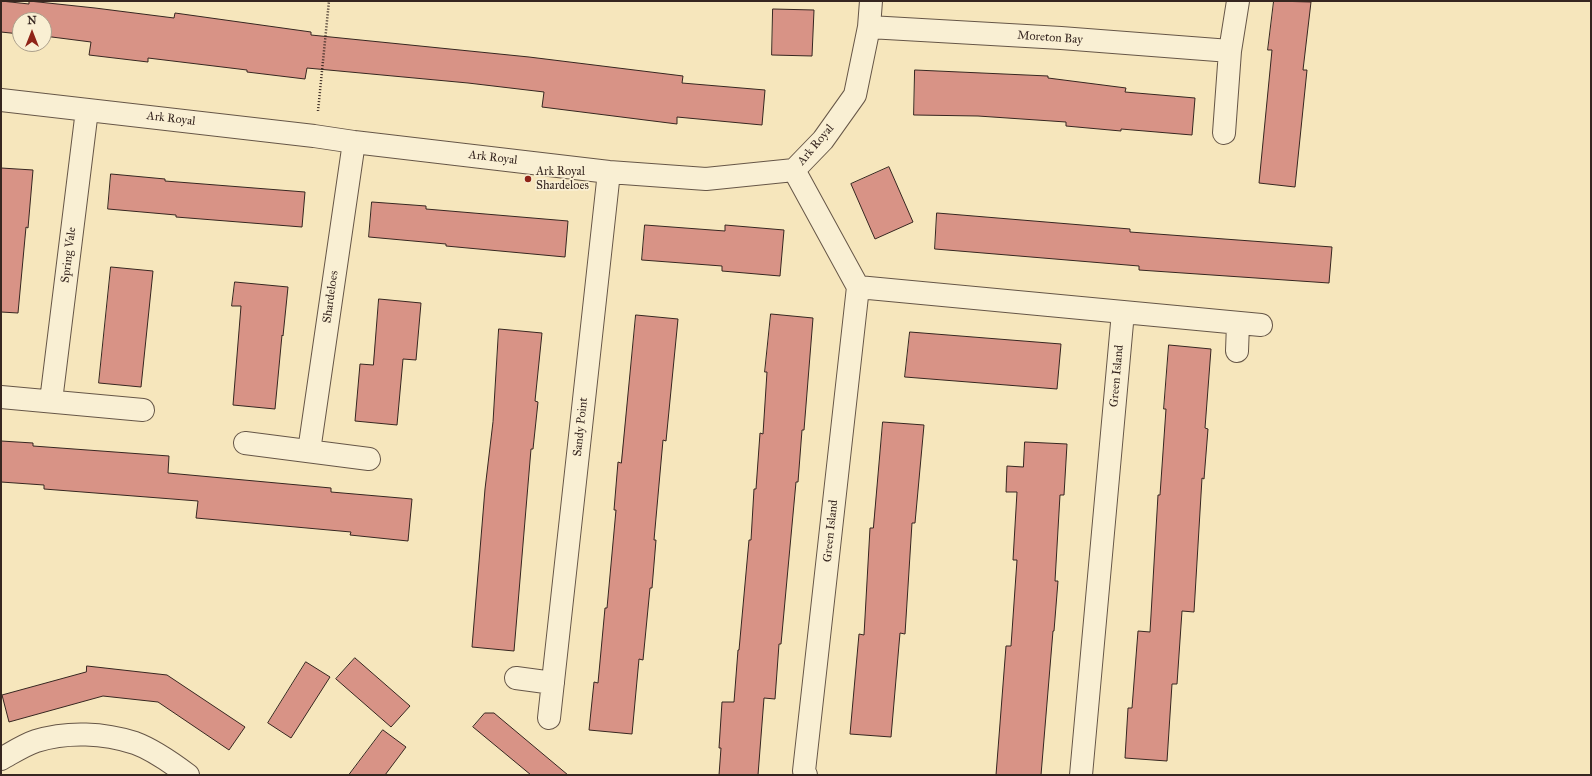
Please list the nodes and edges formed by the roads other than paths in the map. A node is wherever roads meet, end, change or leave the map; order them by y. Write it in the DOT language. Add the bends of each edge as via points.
graph roads {
  1 [pos="871,1"];
  2 [pos="1238,1"];
  3 [pos="869,27"];
  4 [pos="1230,51"];
  5 [pos="1,100"];
  6 [pos="87,110"];
  7 [pos="1224,133"];
  8 [pos="354,142"];
  9 [pos="794,170"];
  10 [pos="609,172"];
  11 [pos="858,287"];
  12 [pos="1123,312"];
  13 [pos="1238,324"];
  14 [pos="1261,326"];
  15 [pos="1237,350"];
  16 [pos="1,396"];
  17 [pos="51,401"];
  18 [pos="143,410"];
  19 [pos="245,442"];
  20 [pos="309,451"];
  21 [pos="369,459"];
  22 [pos="516,678"];
  23 [pos="553,683"];
  24 [pos="549,718"];
  25 [pos="1,760"];
  26 [pos="188,775"];
  27 [pos="806,775"];
  28 [pos="1081,775"];
  1 -- 3 [label="street, Ark Royal"];
  2 -- 4 [label="street"];
  3 -- 4 [label="street, Moreton Bay"];
  3 -- 9 [label="street, Ark Royal" via="855,95 823,140"];
  4 -- 7 [label="street"];
  5 -- 6 [label="street, Ark Royal"];
  6 -- 8 [label="street, Ark Royal"];
  6 -- 17 [label="street, Spring Vale"];
  8 -- 10 [label="street, Ark Royal"];
  8 -- 20 [label="street, Shardeloes"];
  9 -- 10 [label="street, Ark Royal" via="706,179"];
  9 -- 11 [label="street"];
  10 -- 23 [label="street, Sandy Point"];
  11 -- 12 [label="street"];
  11 -- 27 [label="street, Green Island" via="804,772"];
  12 -- 13 [label="street"];
  12 -- 28 [label="street, Green Island"];
  13 -- 14 [label="street"];
  13 -- 15 [label="street"];
  16 -- 17 [label="street"];
  17 -- 18 [label="street"];
  19 -- 20 [label="street"];
  20 -- 21 [label="street"];
  22 -- 23 [label="street"];
  23 -- 24 [label="street, Sandy Point"];
  25 -- 26 [label="street" via="35,741 68,734 102,736 136,744 167,759"];
}
